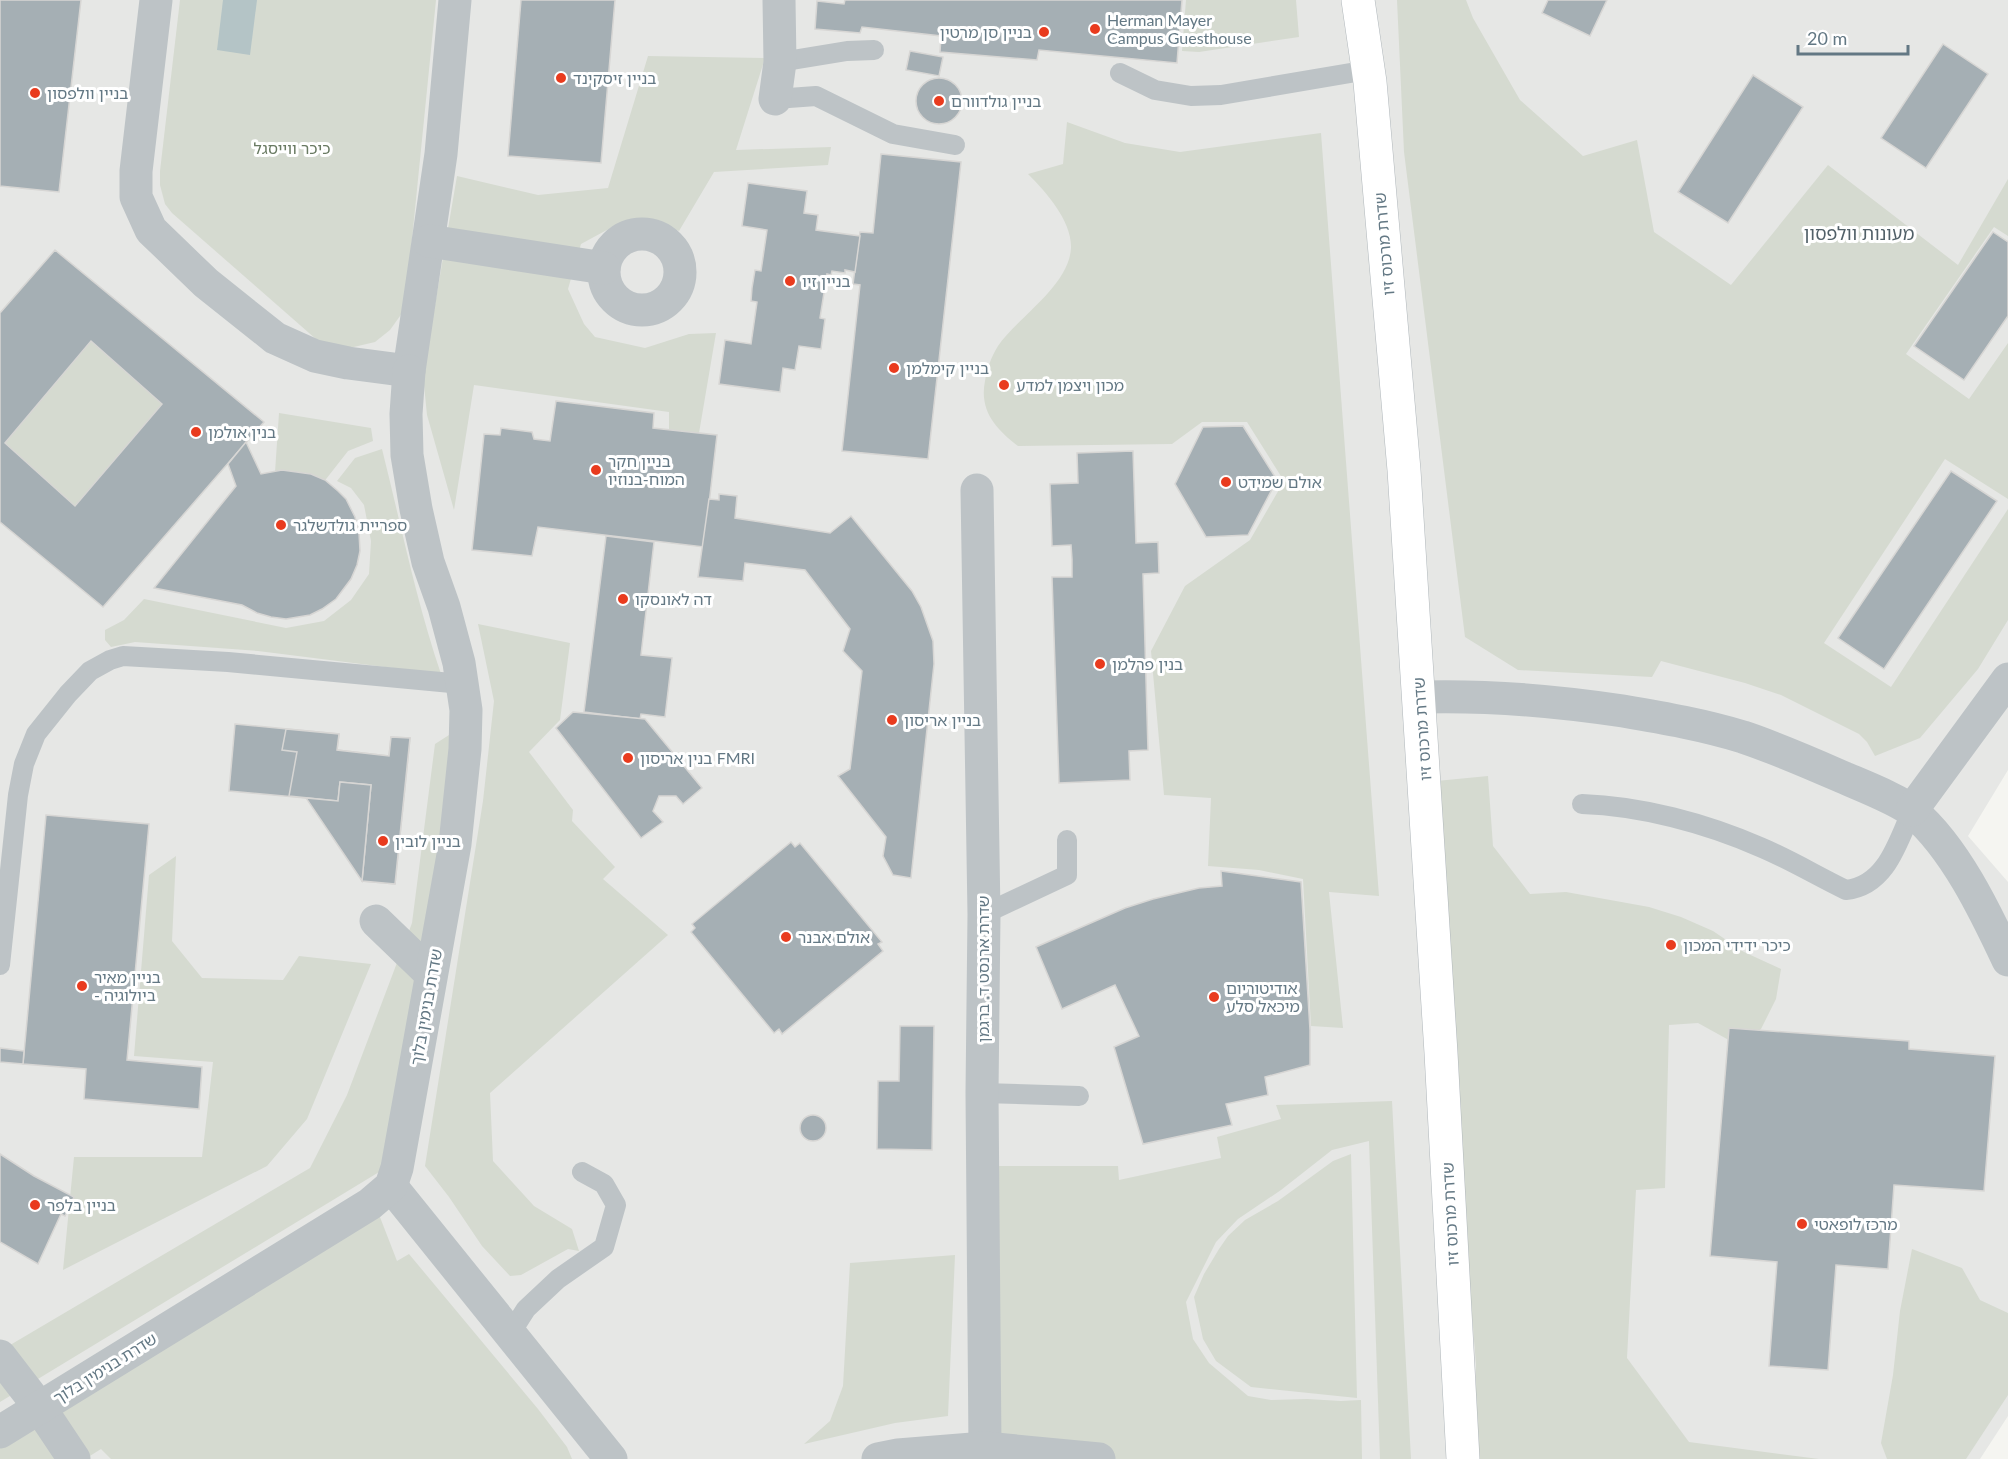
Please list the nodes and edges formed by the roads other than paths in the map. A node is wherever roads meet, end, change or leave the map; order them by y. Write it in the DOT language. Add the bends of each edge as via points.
graph roads {
  1 [pos="156,0"];
  2 [pos="455,0"];
  3 [pos="779,0"];
  4 [pos="1358,0"];
  5 [pos="874,50"];
  6 [pos="780,62"];
  7 [pos="1368,70"];
  8 [pos="1120,73"];
  9 [pos="776,99"];
  10 [pos="955,145"];
  11 [pos="429,241"];
  12 [pos="604,268"];
  13 [pos="409,371"];
  14 [pos="977,490"];
  15 [pos="2008,679"];
  16 [pos="462,684"];
  17 [pos="1420,697"];
  18 [pos="1582,804"];
  19 [pos="1912,810"];
  20 [pos="1067,840"];
  21 [pos="984,914"];
  22 [pos="376,921"];
  23 [pos="2008,960"];
  24 [pos="0,965"];
  25 [pos="431,974"];
  26 [pos="982,1093"];
  27 [pos="1079,1096"];
  28 [pos="582,1172"];
  29 [pos="391,1186"];
  30 [pos="510,1334"];
  31 [pos="0,1356"];
  32 [pos="40,1408"];
  33 [pos="0,1432"];
  34 [pos="985,1453"];
  35 [pos="74,1459"];
  36 [pos="611,1459"];
  37 [pos="878,1459"];
  38 [pos="1099,1459"];
  39 [pos="1463,1459"];
  1 -- 13 [label="street" via="136,171 136,197 151,230 206,283 275,338 315,356"];
  2 -- 11 [label="street, שדרת בנימין בלוך"];
  3 -- 6 [label="street"];
  4 -- 7 [label="street, שדרת מרכוס זיו"];
  5 -- 6 [label="lane"];
  6 -- 9 [label="street"];
  7 -- 8 [label="lane" via="1221,95 1191,96 1155,90"];
  7 -- 17 [label="street, שדרת מרכוס זיו"];
  9 -- 10 [label="lane" via="816,96 893,134"];
  11 -- 12 [label="street"];
  11 -- 13 [label="street, שדרת בנימין בלוך"];
  13 -- 16 [label="street, שדרת בנימין בלוך" via="407,455 416,509"];
  14 -- 21 [label="street, שדרת ארנסט ד. ברגמן"];
  15 -- 19 [label="street"];
  16 -- 24 [label="lane" via="123,656 90,670 36,734 24,764"];
  16 -- 25 [label="street, שדרת בנימין בלוך" via="465,748 456,832"];
  17 -- 19 [label="street" via="1525,699 1688,722 1799,758"];
  17 -- 39 [label="street, שדרת מרכוס זיו"];
  18 -- 19 [label="lane" via="1638,810 1716,831 1760,847 1846,890 1859,888 1877,876 1892,857"];
  19 -- 23 [label="street" via="1954,861"];
  20 -- 21 [label="lane" via="1067,875"];
  21 -- 26 [label="street, שדרת ארנסט ד. ברגמן"];
  22 -- 25 [label="street"];
  25 -- 29 [label="street, שדרת בנימין בלוך"];
  26 -- 27 [label="lane"];
  26 -- 34 [label="street, שדרת ארנסט ד. ברגמן"];
  28 -- 30 [label="lane" via="604,1184 616,1205 604,1247 558,1279 526,1309"];
  29 -- 30 [label="street"];
  29 -- 32 [label="street, שדרת בנימין בלוך" via="370,1204"];
  30 -- 36 [label="street"];
  31 -- 32 [label="street"];
  32 -- 33 [label="street, שדרת בנימין בלוך"];
  32 -- 35 [label="street"];
  34 -- 37 [label="street"];
  34 -- 38 [label="street"];
}
